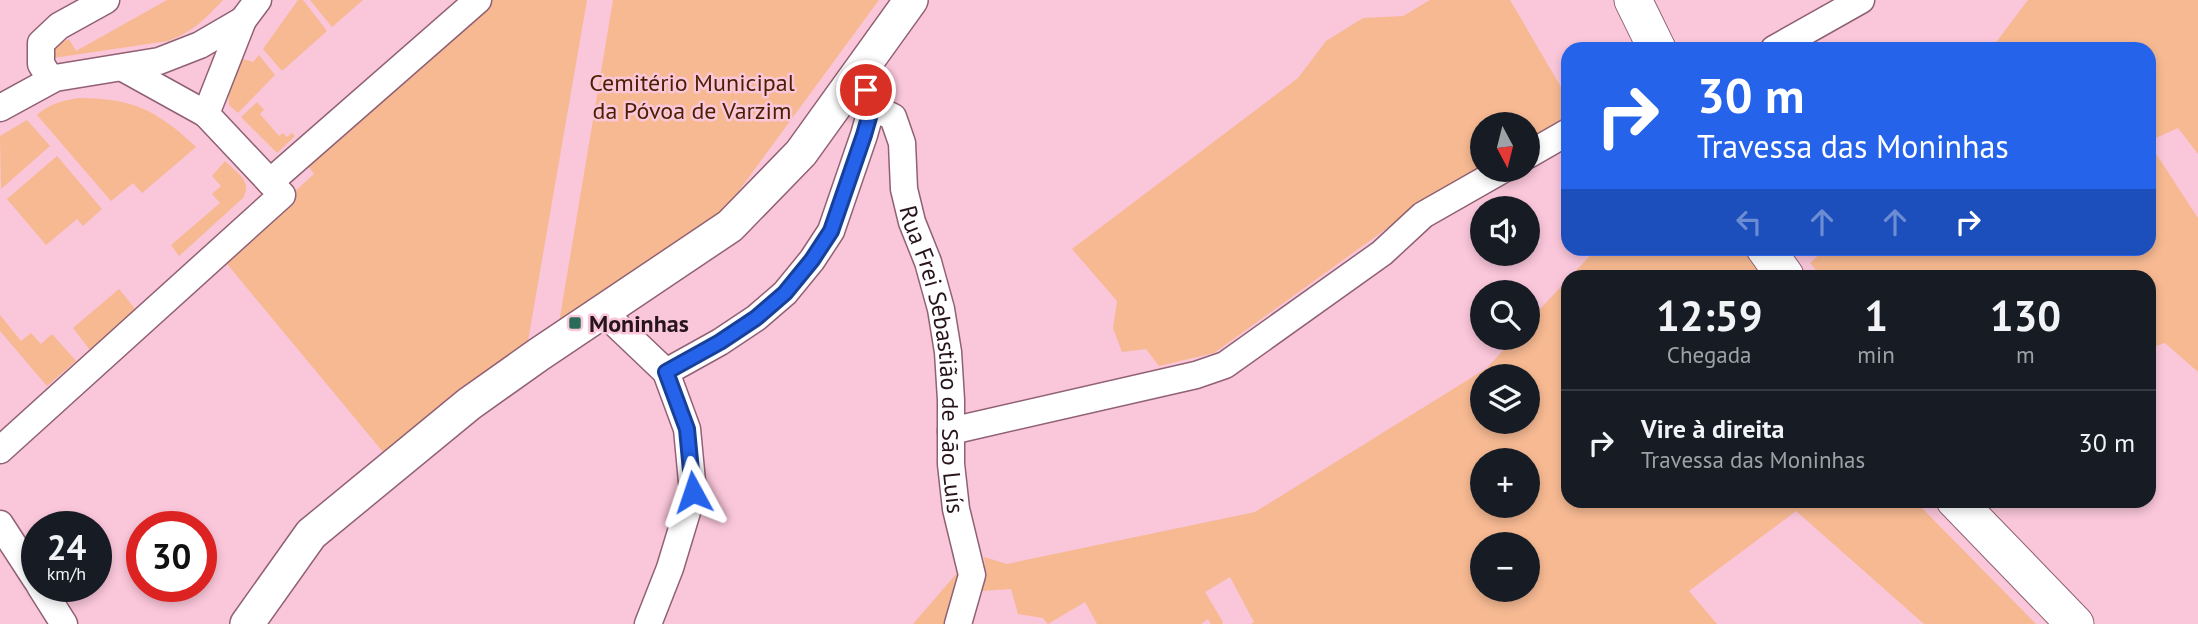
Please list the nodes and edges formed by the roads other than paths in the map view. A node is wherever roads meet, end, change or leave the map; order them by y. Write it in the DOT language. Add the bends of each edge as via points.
graph roads {
  1 [pos="106,0"];
  2 [pos="478,0"];
  3 [pos="911,0"];
  4 [pos="1633,0"];
  5 [pos="1857,1"];
  6 [pos="251,10"];
  7 [pos="1654,42"];
  8 [pos="1786,42"];
  9 [pos="123,68"];
  10 [pos="856,76"];
  11 [pos="51,80"];
  12 [pos="872,107"];
  13 [pos="0,108"];
  14 [pos="206,114"];
  15 [pos="1561,136"];
  16 [pos="1540,148"];
  17 [pos="270,182"];
  18 [pos="1481,182"];
  19 [pos="603,312"];
  20 [pos="666,372"];
  21 [pos="951,431"];
  22 [pos="0,450"];
  23 [pos="1963,508"];
  24 [pos="0,523"];
  25 [pos="21,556"];
  26 [pos="50,602"];
  27 [pos="64,624"];
  28 [pos="247,624"];
  29 [pos="648,624"];
  30 [pos="958,624"];
  31 [pos="2075,624"];
  1 -- 11 [label="street" via="59,26 41,43 41,64"];
  2 -- 17 [label="street"];
  3 -- 10 [label="street"];
  4 -- 7 [label="main road"];
  5 -- 8 [label="street"];
  6 -- 9 [label="street" via="200,45 159,61"];
  6 -- 14 [label="street"];
  9 -- 11 [label="street"];
  9 -- 14 [label="street"];
  10 -- 12 [label="street"];
  10 -- 19 [label="street" via="800,153 730,226"];
  11 -- 13 [label="street"];
  12 -- 20 [label="street" via="831,231 812,260 756,318"];
  12 -- 21 [label="street, Rua Frei Sebastião de São Luís" via="893,117 902,143 904,189 941,309"];
  14 -- 17 [label="street"];
  15 -- 16 [label="street"];
  17 -- 22 [label="street" via="282,195"];
  18 -- 21 [label="street" via="1423,215 1382,253 1224,365"];
  19 -- 20 [label="street"];
  19 -- 28 [label="street" via="469,404 311,534"];
  20 -- 29 [label="street" via="687,429 693,492"];
  21 -- 30 [label="street, Rua Frei Sebastião de São Luís" via="956,509 972,575"];
  23 -- 31 [label="main road"];
  24 -- 25 [label="street"];
  26 -- 27 [label="street"];
}
